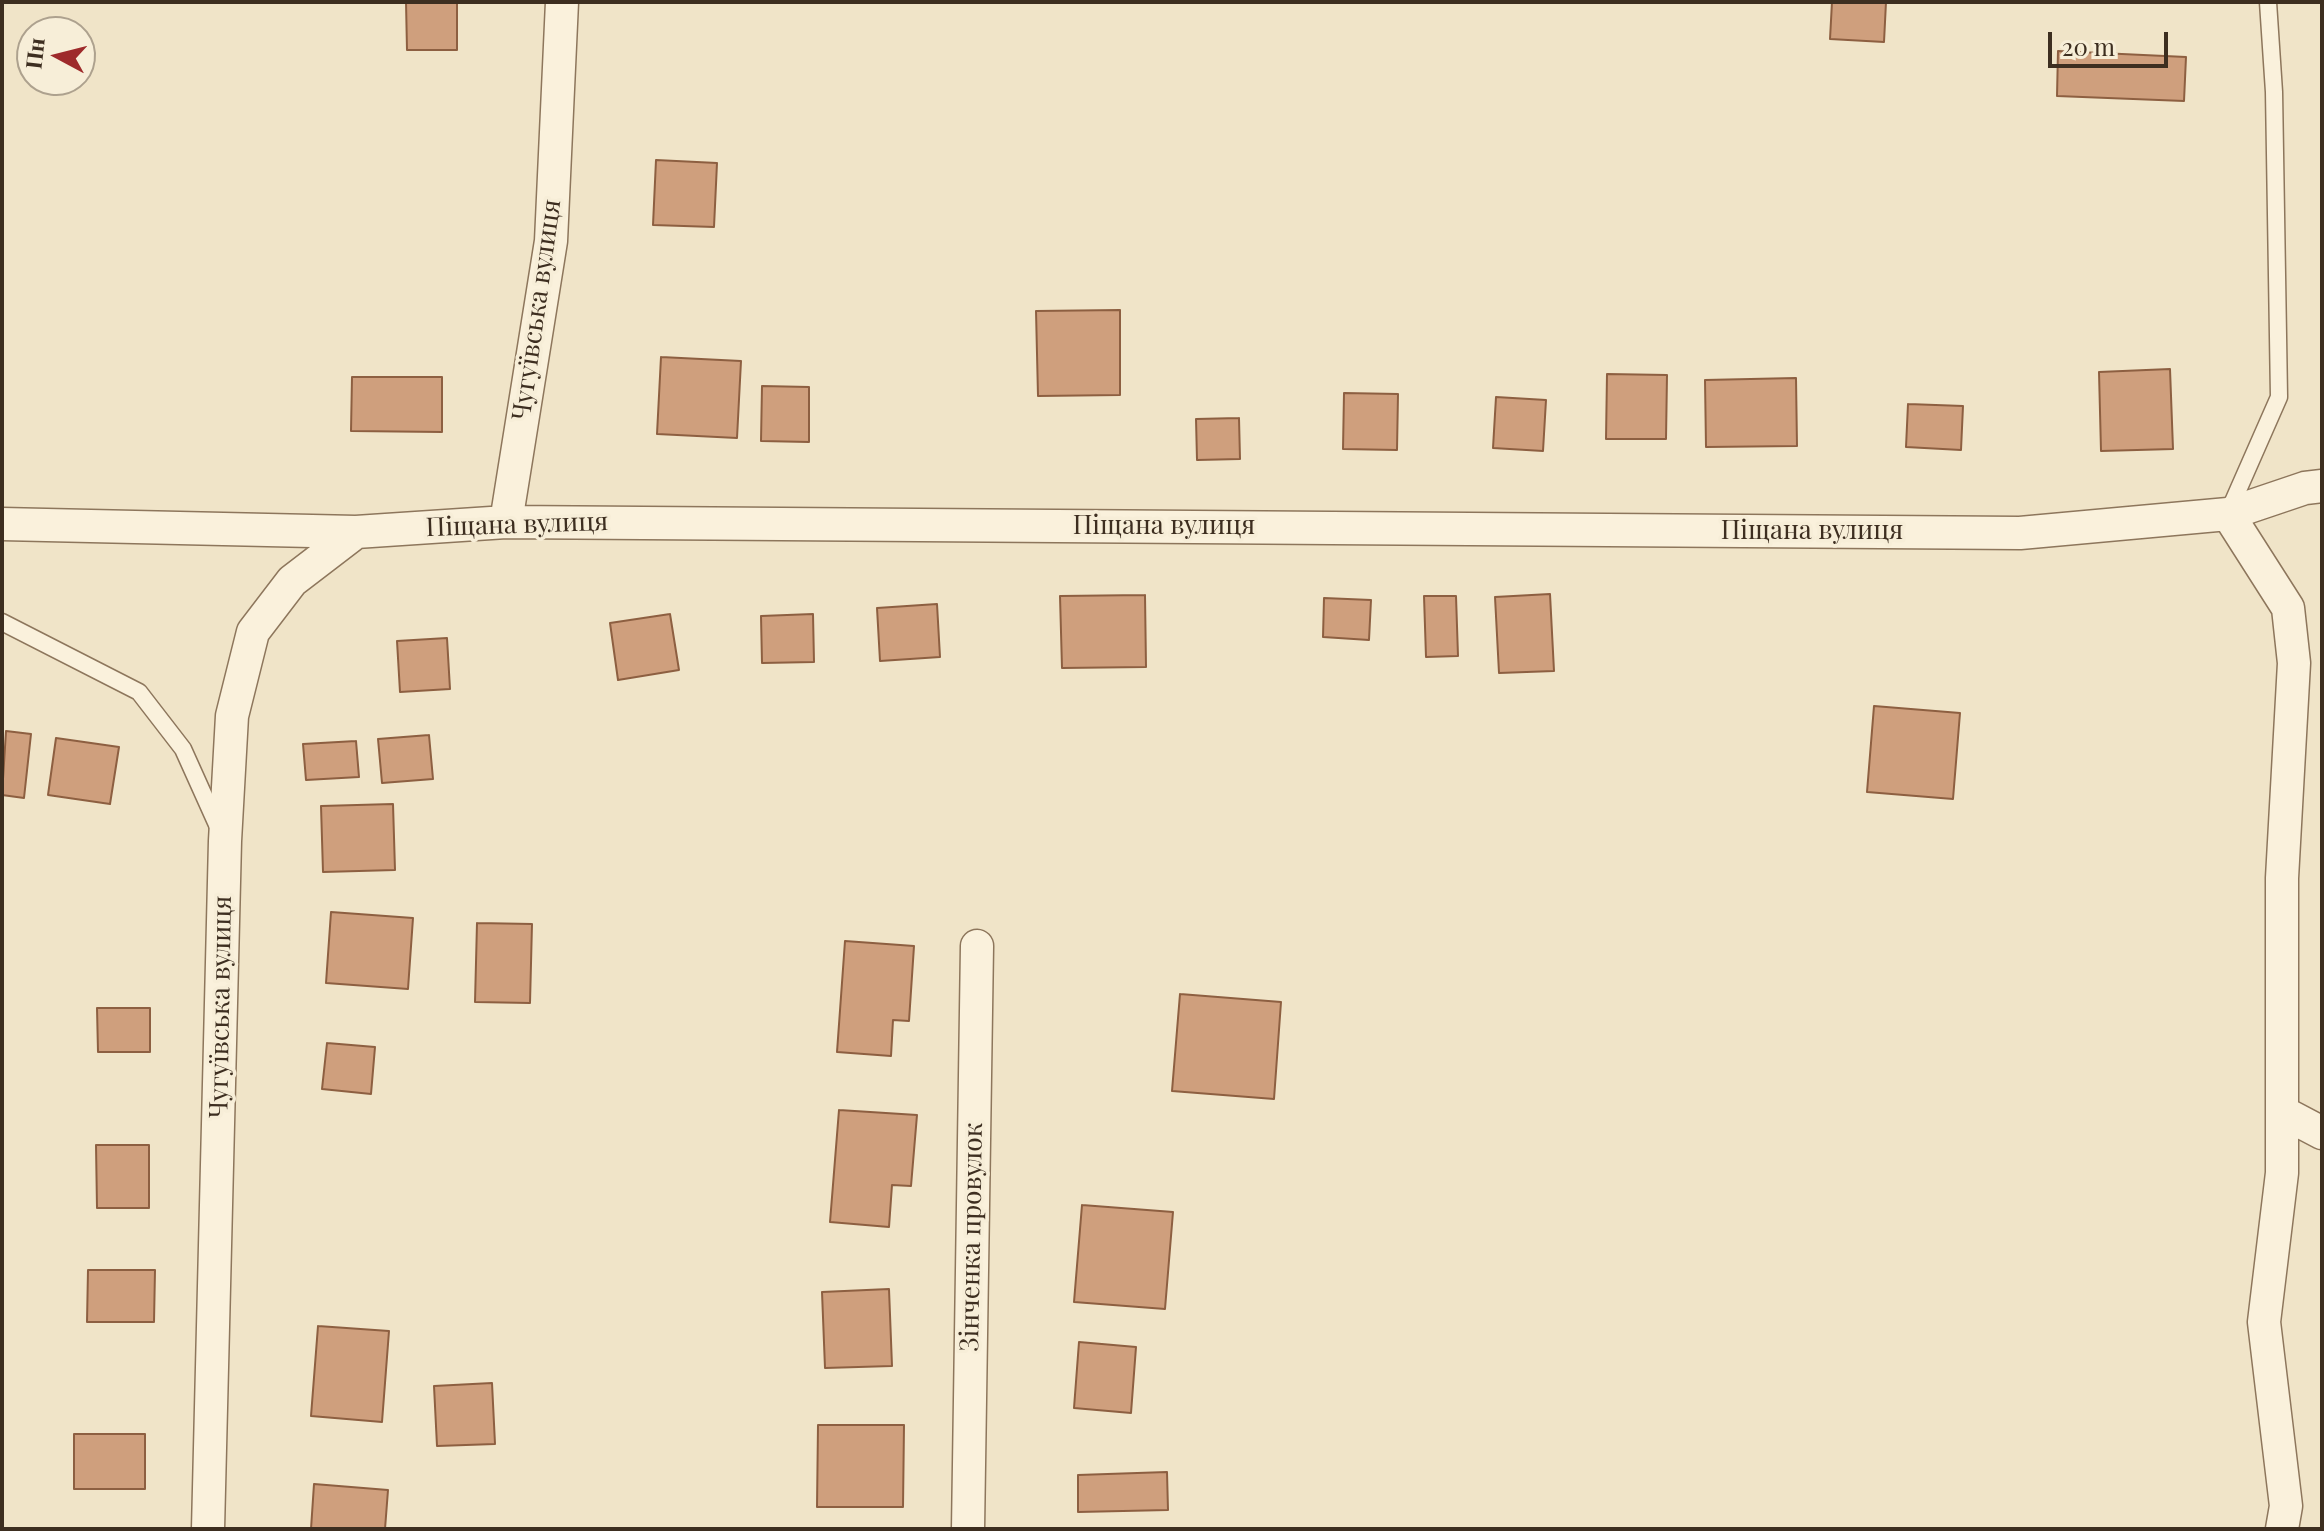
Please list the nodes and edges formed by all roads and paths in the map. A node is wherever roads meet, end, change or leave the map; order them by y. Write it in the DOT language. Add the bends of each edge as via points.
graph roads {
  1 [pos="562,2"];
  2 [pos="2268,2"];
  3 [pos="2322,486"];
  4 [pos="2228,514"];
  5 [pos="506,522"];
  6 [pos="2,524"];
  7 [pos="356,532"];
  8 [pos="2,622"];
  9 [pos="225,841"];
  10 [pos="977,946"];
  11 [pos="2282,1112"];
  12 [pos="2322,1133"];
  13 [pos="208,1529"];
  14 [pos="968,1529"];
  15 [pos="2282,1529"];
  1 -- 5 [label="street, Чугуївська вулиця" via="551,241"];
  2 -- 4 [label="lane" via="2279,397"];
  3 -- 4 [label="street, Піщана вулиця"];
  4 -- 5 [label="street, Піщана вулиця" via="2020,533"];
  4 -- 11 [label="street" via="2288,608 2294,663 2282,878"];
  5 -- 7 [label="street, Піщана вулиця"];
  6 -- 7 [label="street, Піщана вулиця"];
  7 -- 9 [label="street, Чугуївська вулиця" via="292,581 253,632 232,716"];
  8 -- 9 [label="lane" via="139,692 183,749"];
  9 -- 13 [label="street, Чугуївська вулиця"];
  10 -- 14 [label="street, Зінченка провулок"];
  11 -- 12 [label="street"];
  11 -- 15 [label="street" via="2282,1173 2264,1322 2286,1506"];
}
